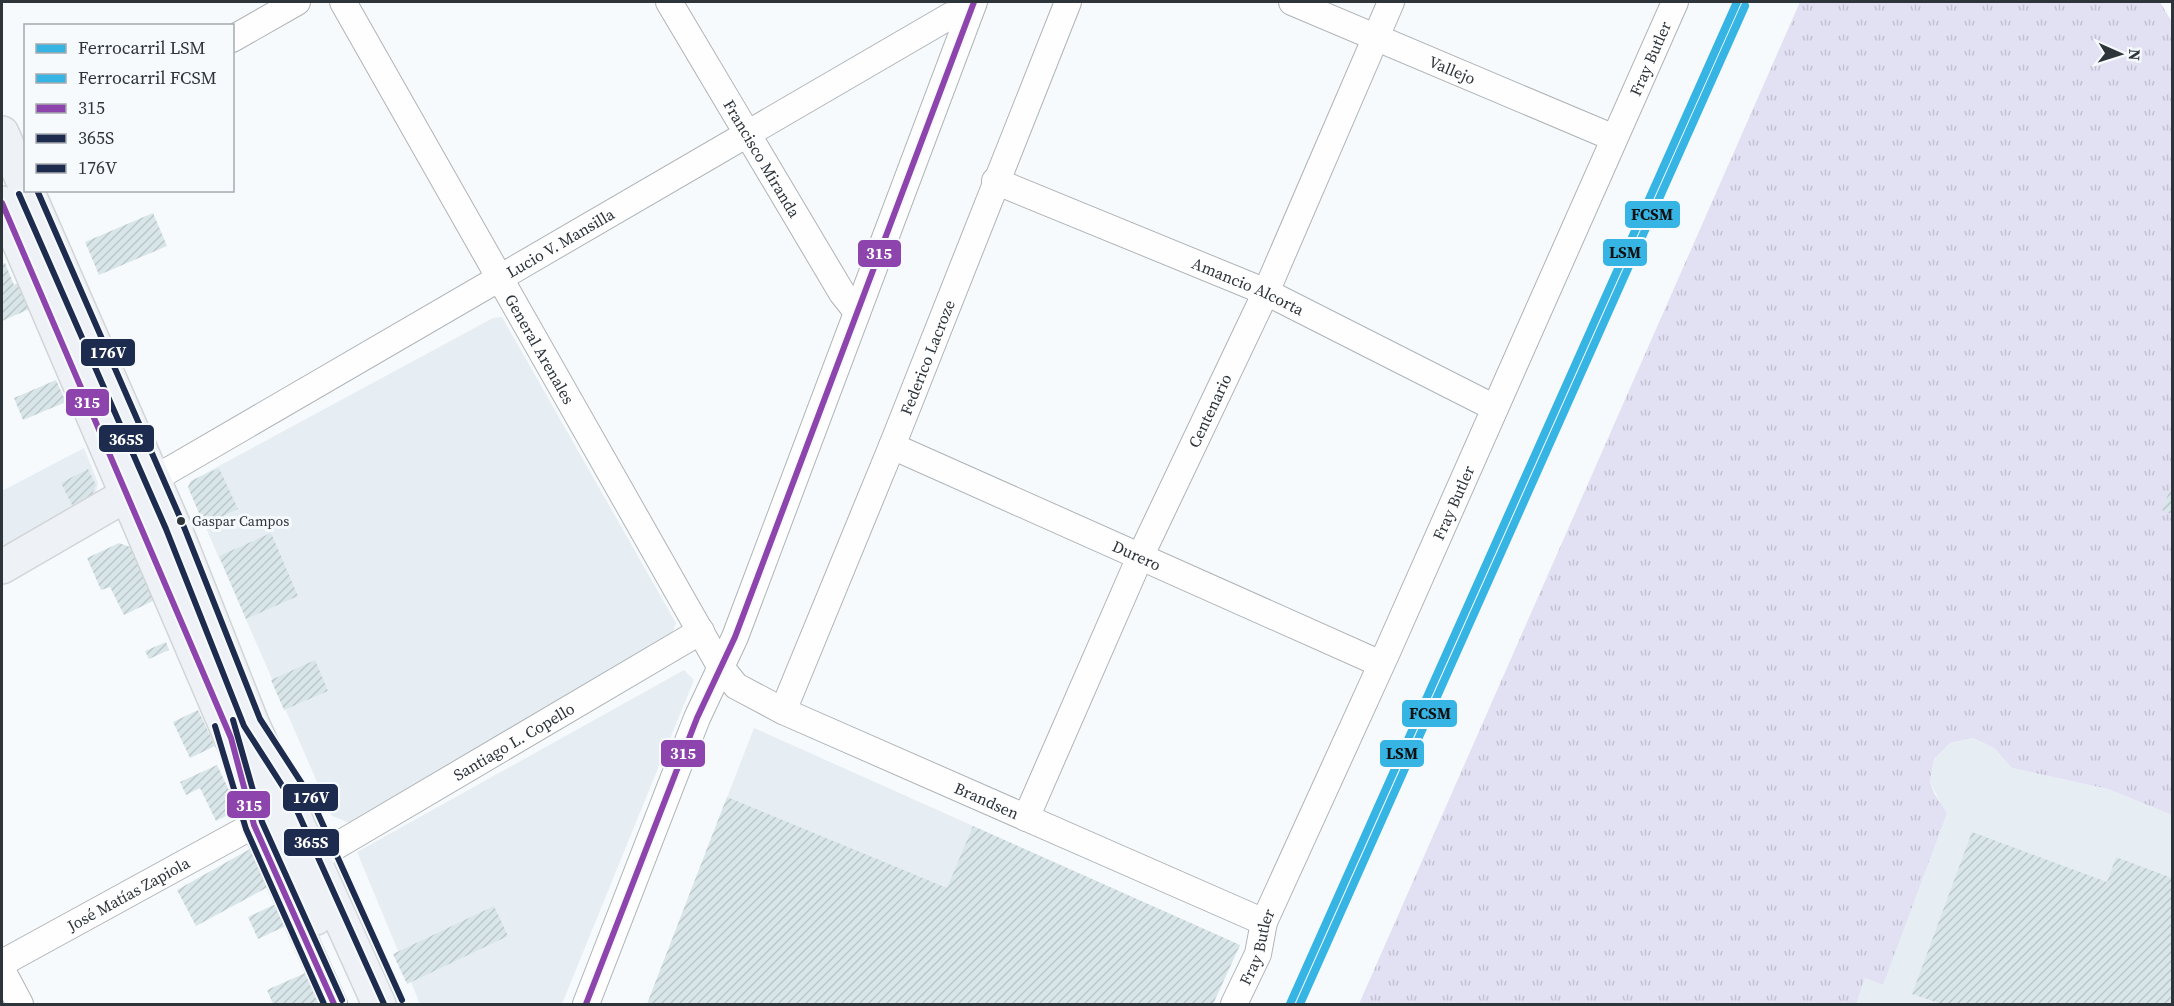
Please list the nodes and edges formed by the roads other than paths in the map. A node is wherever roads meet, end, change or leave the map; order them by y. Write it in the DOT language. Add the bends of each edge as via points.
graph roads {
  1 [pos="297,2"];
  2 [pos="343,2"];
  3 [pos="669,2"];
  4 [pos="1068,2"];
  5 [pos="1292,2"];
  6 [pos="1391,2"];
  7 [pos="1675,2"];
  8 [pos="972,8"];
  9 [pos="1376,37"];
  10 [pos="234,38"];
  11 [pos="2,134"];
  12 [pos="746,136"];
  13 [pos="1614,138"];
  14 [pos="19,177"];
  15 [pos="995,181"];
  16 [pos="25,192"];
  17 [pos="2,203"];
  18 [pos="500,277"];
  19 [pos="1266,292"];
  20 [pos="857,312"];
  21 [pos="1495,408"];
  22 [pos="892,446"];
  23 [pos="141,487"];
  24 [pos="1140,557"];
  25 [pos="2,567"];
  26 [pos="701,632"];
  27 [pos="1381,664"];
  28 [pos="720,666"];
  29 [pos="783,711"];
  30 [pos="242,731"];
  31 [pos="1026,818"];
  32 [pos="254,825"];
  33 [pos="326,852"];
  34 [pos="1264,922"];
  35 [pos="2,963"];
  36 [pos="2,970"];
  37 [pos="21,1005"];
  38 [pos="334,1005"];
  39 [pos="356,1005"];
  40 [pos="379,1005"];
  41 [pos="394,1005"];
  42 [pos="586,1005"];
  43 [pos="1234,1005"];
  1 -- 10 [label="street"];
  2 -- 18 [label="street, General Arenales"];
  3 -- 12 [label="street, Francisco Miranda"];
  4 -- 15 [label="street, Federico Lacroze"];
  5 -- 9 [label="street, Vallejo"];
  6 -- 9 [label="street, Centenario"];
  7 -- 13 [label="street, Fray Butler"];
  8 -- 12 [label="street, Lucio V. Mansilla" via="950,16"];
  8 -- 20 [label="street"];
  9 -- 13 [label="street, Vallejo"];
  9 -- 19 [label="street, Centenario"];
  11 -- 14 [label="main road"];
  12 -- 18 [label="street, Lucio V. Mansilla"];
  12 -- 20 [label="street, Francisco Miranda"];
  13 -- 21 [label="street, Fray Butler"];
  15 -- 19 [label="street, Amancio Alcorta"];
  15 -- 22 [label="street, Federico Lacroze"];
  16 -- 23 [label="main road"];
  17 -- 23 [label="main road"];
  18 -- 23 [label="street, Lucio V. Mansilla"];
  18 -- 26 [label="street, General Arenales"];
  19 -- 21 [label="street, Amancio Alcorta"];
  19 -- 24 [label="street, Centenario"];
  20 -- 28 [label="street" via="735,637"];
  21 -- 27 [label="street, Fray Butler"];
  22 -- 24 [label="street, Durero"];
  22 -- 29 [label="street, Federico Lacroze"];
  23 -- 25 [label="main road"];
  23 -- 30 [label="main road"];
  24 -- 27 [label="street, Durero"];
  24 -- 31 [label="street, Centenario"];
  26 -- 28 [label="street, General Arenales"];
  26 -- 33 [label="street, Santiago L. Copello"];
  27 -- 34 [label="street, Fray Butler"];
  28 -- 29 [label="street, Brandsen" via="736,686"];
  28 -- 42 [label="street"];
  29 -- 31 [label="street, Brandsen"];
  30 -- 32 [label="street"];
  30 -- 33 [label="street" via="302,800"];
  30 -- 39 [label="main road"];
  30 -- 40 [label="main road"];
  31 -- 34 [label="street, Brandsen"];
  32 -- 35 [label="street, José Matías Zapiola"];
  32 -- 38 [label="street"];
  33 -- 41 [label="street"];
  34 -- 43 [label="street, Fray Butler" via="1258,954"];
  36 -- 37 [label="street"];
}
